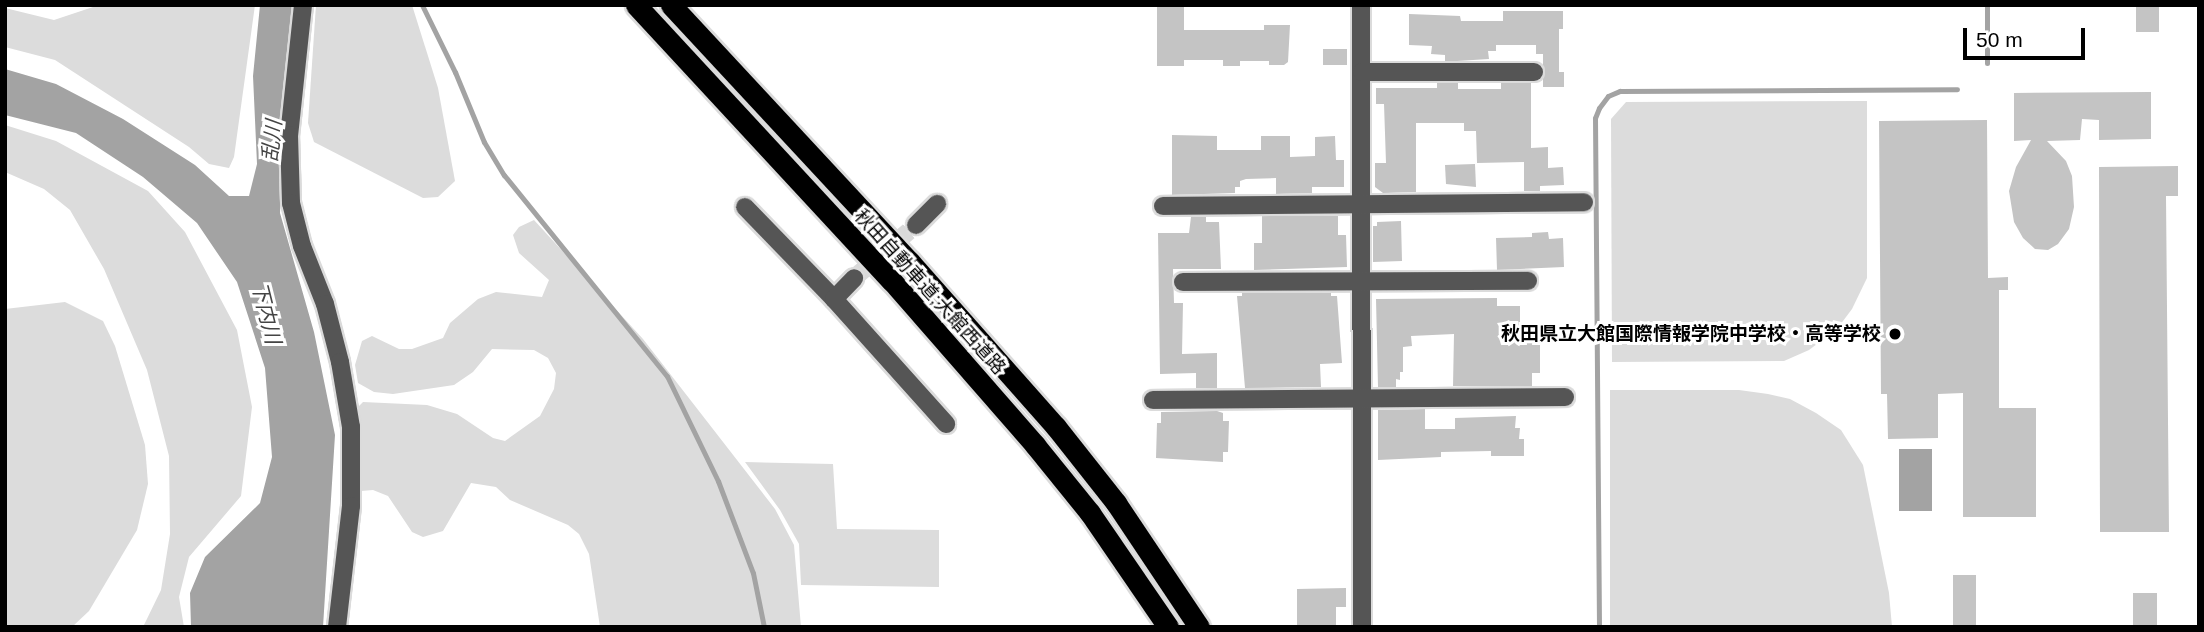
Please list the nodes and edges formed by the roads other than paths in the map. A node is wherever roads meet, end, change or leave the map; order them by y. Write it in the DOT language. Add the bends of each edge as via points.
graph roads {
  1 [pos="303,5"];
  2 [pos="636,5"];
  3 [pos="671,5"];
  4 [pos="1361,5"];
  5 [pos="1362,72"];
  6 [pos="1534,72"];
  7 [pos="1584,202"];
  8 [pos="937,204"];
  9 [pos="1362,204"];
  10 [pos="1163,205"];
  11 [pos="745,207"];
  12 [pos="915,225"];
  13 [pos="855,278"];
  14 [pos="1528,281"];
  15 [pos="1182,282"];
  16 [pos="1362,282"];
  17 [pos="834,299"];
  18 [pos="1565,397"];
  19 [pos="1362,399"];
  20 [pos="1153,400"];
  21 [pos="946,424"];
  22 [pos="337,627"];
  23 [pos="1167,627"];
  24 [pos="1199,627"];
  25 [pos="1362,627"];
  1 -- 22 [label="street" via="289,135 291,203 325,304 351,428 351,506"];
  2 -- 23 [label="highway, 秋田自動車道;大館西道路" via="892,281 1026,434 1090,513"];
  3 -- 24 [label="highway, 秋田自動車道;大館西道路" via="1056,427 1116,503"];
  4 -- 5 [label="street"];
  5 -- 6 [label="street"];
  5 -- 9 [label="street"];
  7 -- 9 [label="street"];
  8 -- 12 [label="street"];
  9 -- 10 [label="street"];
  9 -- 16 [label="street"];
  11 -- 17 [label="street"];
  13 -- 17 [label="street"];
  14 -- 16 [label="street"];
  15 -- 16 [label="street"];
  16 -- 19 [label="street"];
  17 -- 21 [label="street"];
  18 -- 19 [label="street"];
  19 -- 20 [label="street"];
  19 -- 25 [label="street"];
}
